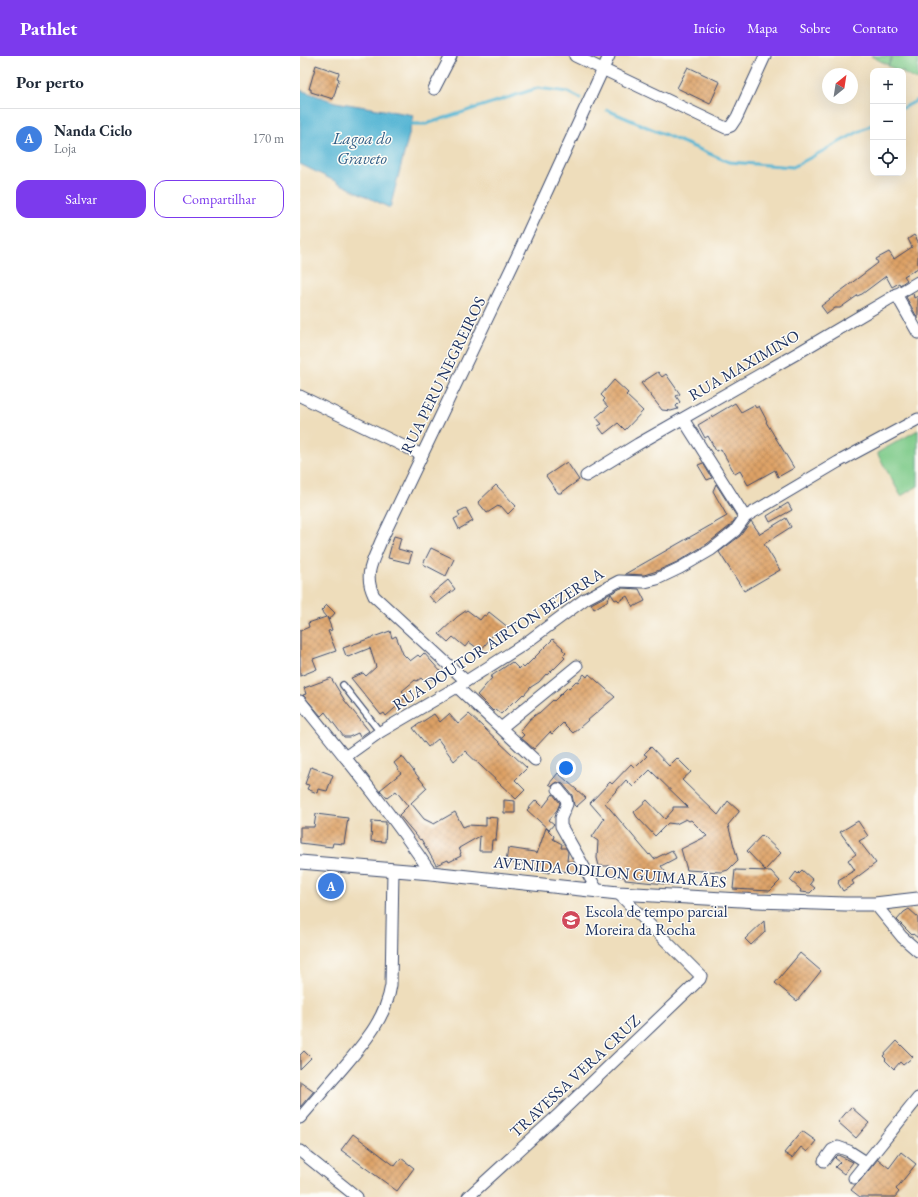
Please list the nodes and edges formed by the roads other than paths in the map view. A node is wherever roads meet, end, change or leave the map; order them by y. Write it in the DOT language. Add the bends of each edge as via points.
graph roads {
  1 [pos="451,56"];
  2 [pos="575,56"];
  3 [pos="610,56"];
  4 [pos="765,56"];
  5 [pos="603,69"];
  6 [pos="434,88"];
  7 [pos="918,282"];
  8 [pos="896,294"];
  9 [pos="918,333"];
  10 [pos="300,396"];
  11 [pos="683,419"];
  12 [pos="918,419"];
  13 [pos="422,455"];
  14 [pos="586,476"];
  15 [pos="745,516"];
  16 [pos="577,666"];
  17 [pos="461,684"];
  18 [pos="343,685"];
  19 [pos="300,701"];
  20 [pos="501,728"];
  21 [pos="380,732"];
  22 [pos="345,757"];
  23 [pos="535,760"];
  24 [pos="558,789"];
  25 [pos="300,862"];
  26 [pos="393,870"];
  27 [pos="431,873"];
  28 [pos="597,890"];
  29 [pos="618,893"];
  30 [pos="918,899"];
  31 [pos="875,904"];
  32 [pos="918,951"];
  33 [pos="918,1098"];
  34 [pos="300,1118"];
  35 [pos="300,1151"];
  36 [pos="824,1160"];
  37 [pos="866,1162"];
  38 [pos="854,1178"];
  39 [pos="357,1197"];
  40 [pos="468,1197"];
  1 -- 6 [label="street"];
  2 -- 5 [label="street"];
  3 -- 5 [label="street, RUA PERU NEGREIROS"];
  4 -- 5 [label="street" via="737,117 729,128 722,127"];
  5 -- 13 [label="street, RUA PERU NEGREIROS" via="520,252"];
  7 -- 8 [label="street, RUA MAXIMINO"];
  8 -- 9 [label="street"];
  8 -- 11 [label="street, RUA MAXIMINO"];
  10 -- 13 [label="street"];
  11 -- 14 [label="street, RUA MAXIMINO"];
  11 -- 15 [label="street"];
  12 -- 15 [label="street, RUA DOUTOR AIRTON BEZERRA"];
  13 -- 17 [label="street, RUA PERU NEGREIROS" via="381,541 369,573 369,582 374,596"];
  15 -- 17 [label="street, RUA DOUTOR AIRTON BEZERRA" via="735,531 680,568 645,582 619,581 585,599 523,645"];
  16 -- 20 [label="street"];
  17 -- 20 [label="street, RUA PERU NEGREIROS"];
  17 -- 21 [label="street, RUA DOUTOR AIRTON BEZERRA"];
  18 -- 21 [label="lane"];
  19 -- 22 [label="street"];
  20 -- 23 [label="street, RUA PERU NEGREIROS"];
  21 -- 22 [label="street, RUA DOUTOR AIRTON BEZERRA"];
  22 -- 27 [label="street"];
  24 -- 28 [label="street" via="567,804 561,818 562,826"];
  25 -- 26 [label="street, AVENIDA ODILON GUIMARÃES"];
  26 -- 27 [label="street, AVENIDA ODILON GUIMARÃES"];
  26 -- 34 [label="street" via="390,996 378,1023 365,1042"];
  27 -- 28 [label="street, AVENIDA ODILON GUIMARÃES"];
  28 -- 29 [label="street, AVENIDA ODILON GUIMARÃES"];
  29 -- 31 [label="street, AVENIDA ODILON GUIMARÃES" via="758,901"];
  29 -- 40 [label="street, TRAVESSA VERA CRUZ" via="700,976 700,980"];
  30 -- 31 [label="street, AVENIDA ODILON GUIMARÃES"];
  31 -- 32 [label="street" via="902,937"];
  33 -- 37 [label="street"];
  35 -- 39 [label="street"];
  36 -- 37 [label="street" via="838,1147"];
  37 -- 38 [label="street"];
}
